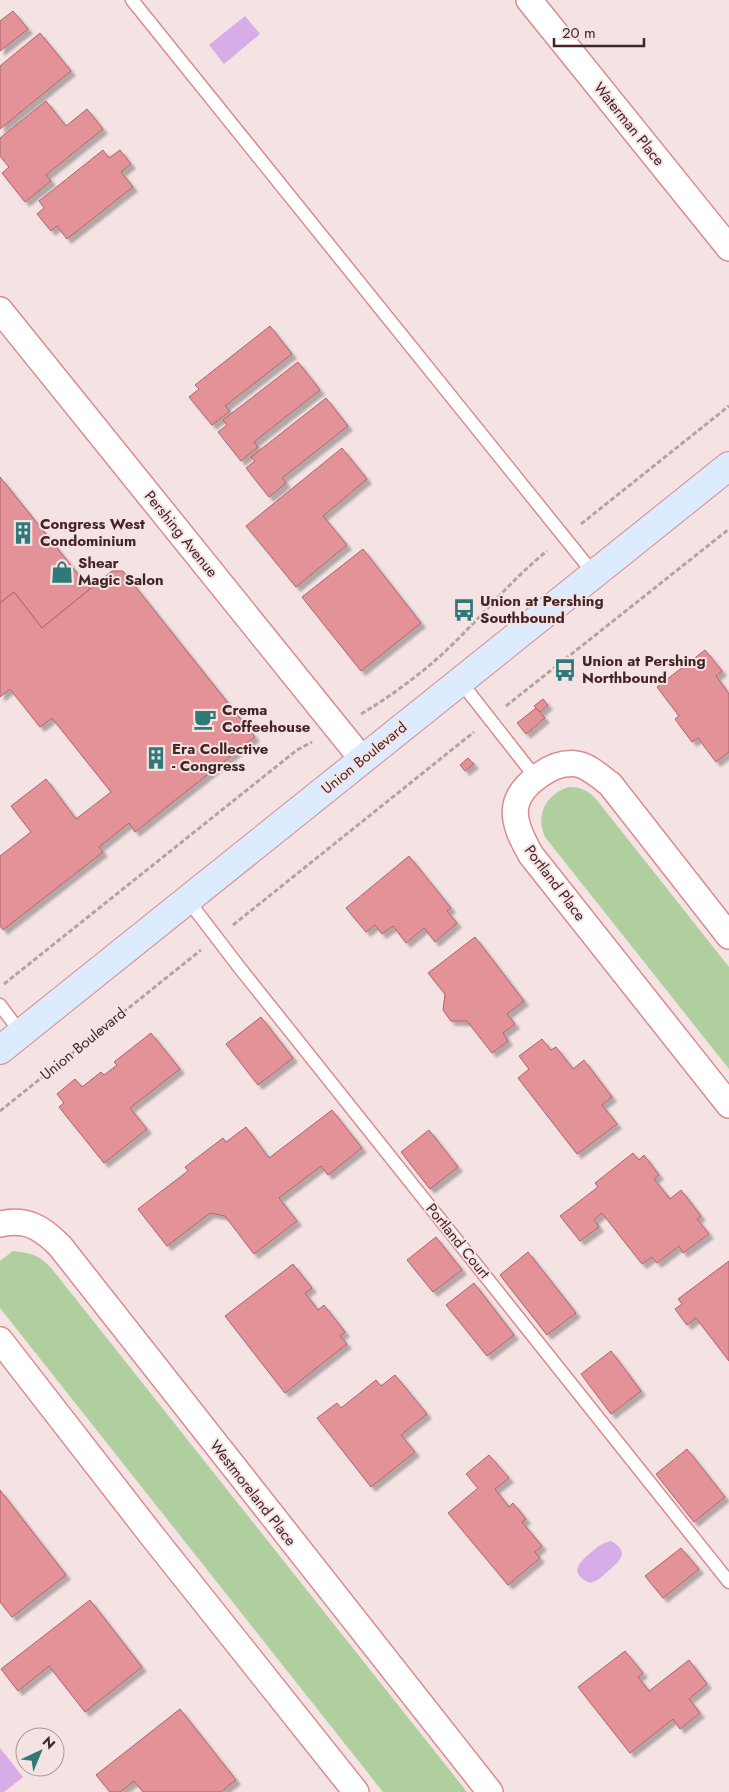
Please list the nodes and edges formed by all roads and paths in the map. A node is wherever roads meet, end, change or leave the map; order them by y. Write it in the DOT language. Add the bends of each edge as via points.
graph roads {
  1 [pos="132,0"];
  2 [pos="529,0"];
  3 [pos="729,248"];
  4 [pos="0,310"];
  5 [pos="729,466"];
  6 [pos="729,529"];
  7 [pos="594,574"];
  8 [pos="460,681"];
  9 [pos="490,719"];
  10 [pos="297,750"];
  11 [pos="362,759"];
  12 [pos="536,778"];
  13 [pos="187,899"];
  14 [pos="729,936"];
  15 [pos="217,938"];
  16 [pos="0,988"];
  17 [pos="0,1006"];
  18 [pos="21,1032"];
  19 [pos="0,1050"];
  20 [pos="729,1105"];
  21 [pos="0,1111"];
  22 [pos="0,1224"];
  23 [pos="0,1340"];
  24 [pos="729,1582"];
  25 [pos="356,1792"];
  26 [pos="490,1792"];
  1 -- 7 [label="lane"];
  2 -- 3 [label="street, Waterman Place"];
  4 -- 11 [label="street, Pershing Avenue"];
  5 -- 7 [label="main road, Union Boulevard"];
  6 -- 9 [label="path, Union Boulevard"];
  7 -- 8 [label="main road, Union Boulevard"];
  8 -- 9 [label="lane"];
  8 -- 11 [label="main road, Union Boulevard"];
  9 -- 12 [label="lane"];
  9 -- 15 [label="path, Union Boulevard"];
  10 -- 16 [label="path"];
  11 -- 13 [label="main road, Union Boulevard"];
  12 -- 14 [label="street, Portland Place" via="550,768 578,764 610,784"];
  12 -- 20 [label="street, Portland Place" via="518,797 515,809 523,841"];
  13 -- 15 [label="lane, Portland Court"];
  13 -- 18 [label="main road, Union Boulevard"];
  15 -- 21 [label="path, Union Boulevard"];
  15 -- 24 [label="lane, Portland Court"];
  17 -- 18 [label="lane"];
  18 -- 19 [label="main road, Union Boulevard"];
  22 -- 26 [label="street, Westmoreland Place" via="17,1221 32,1225 46,1232 60,1246"];
  23 -- 25 [label="street"];
}
